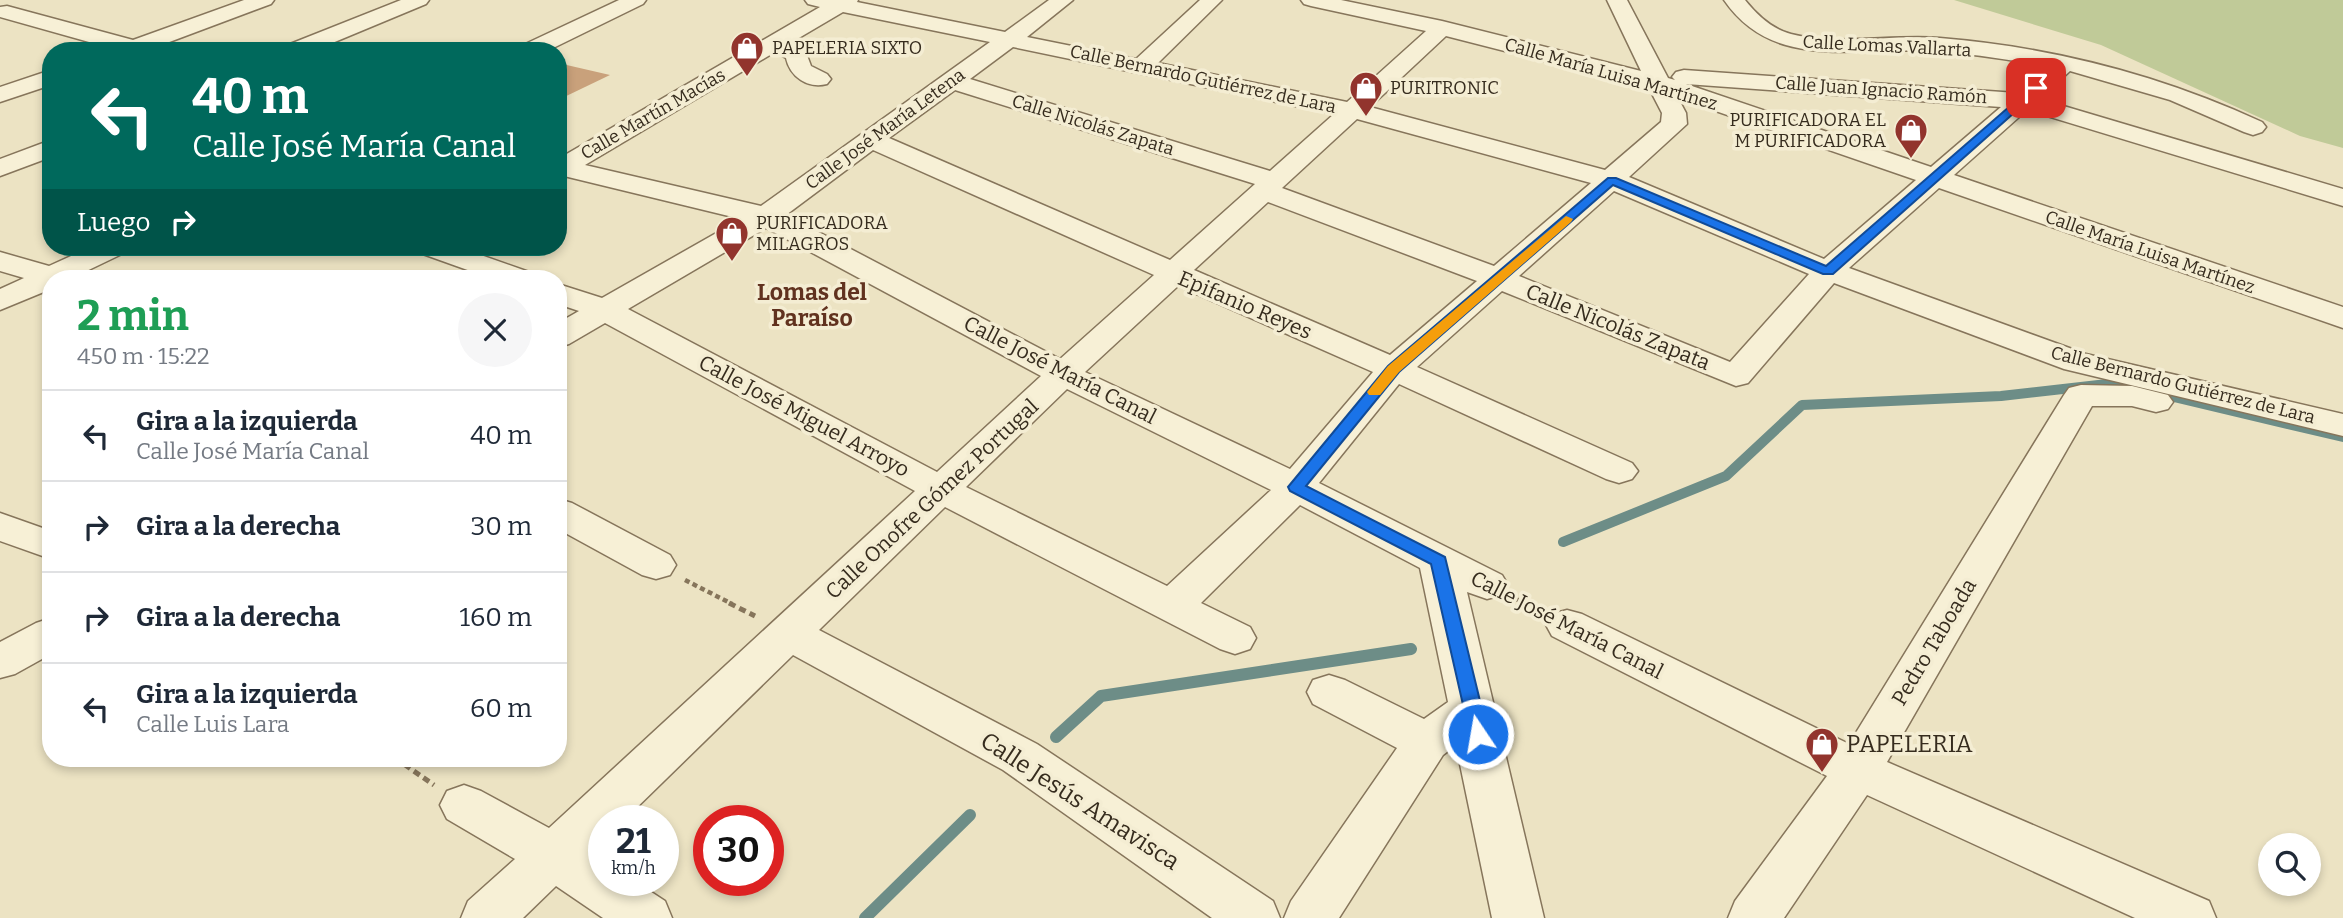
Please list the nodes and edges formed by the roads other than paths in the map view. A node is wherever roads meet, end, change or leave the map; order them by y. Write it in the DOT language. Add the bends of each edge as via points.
graph roads {
  1 [pos="45,0"];
  2 [pos="264,0"];
  3 [pos="419,0"];
  4 [pos="636,0"];
  5 [pos="1063,0"];
  6 [pos="1212,0"];
  7 [pos="1311,0"];
  8 [pos="1617,0"];
  9 [pos="1734,0"];
  10 [pos="833,2"];
  11 [pos="4,13"];
  12 [pos="1442,27"];
  13 [pos="1010,39"];
  14 [pos="107,42"];
  15 [pos="156,42"];
  16 [pos="315,42"];
  17 [pos="548,42"];
  18 [pos="773,45"];
  19 [pos="2066,62"];
  20 [pos="1142,66"];
  21 [pos="819,79"];
  22 [pos="1658,79"];
  23 [pos="42,80"];
  24 [pos="952,81"];
  25 [pos="0,95"];
  26 [pos="2022,101"];
  27 [pos="1352,110"];
  28 [pos="2253,127"];
  29 [pos="871,140"];
  30 [pos="42,152"];
  31 [pos="567,165"];
  32 [pos="0,169"];
  33 [pos="567,171"];
  34 [pos="1934,178"];
  35 [pos="1612,180"];
  36 [pos="1269,186"];
  37 [pos="2343,198"];
  38 [pos="766,216"];
  39 [pos="96,256"];
  40 [pos="456,256"];
  41 [pos="0,261"];
  42 [pos="68,270"];
  43 [pos="495,270"];
  44 [pos="1828,271"];
  45 [pos="42,273"];
  46 [pos="1173,275"];
  47 [pos="1498,278"];
  48 [pos="42,282"];
  49 [pos="567,296"];
  50 [pos="0,301"];
  51 [pos="605,310"];
  52 [pos="2343,318"];
  53 [pos="567,332"];
  54 [pos="1394,369"];
  55 [pos="1063,374"];
  56 [pos="2081,396"];
  57 [pos="2343,425"];
  58 [pos="2343,445"];
  59 [pos="1619,471"];
  60 [pos="1296,487"];
  61 [pos="942,490"];
  62 [pos="567,517"];
  63 [pos="0,526"];
  64 [pos="42,542"];
  65 [pos="1439,561"];
  66 [pos="656,565"];
  67 [pos="1487,585"];
  68 [pos="1172,606"];
  69 [pos="1567,625"];
  70 [pos="789,634"];
  71 [pos="1235,638"];
  72 [pos="42,639"];
  73 [pos="0,662"];
  74 [pos="1328,692"];
  75 [pos="1472,708"];
  76 [pos="1427,742"];
  77 [pos="1858,770"];
  78 [pos="464,805"];
  79 [pos="554,856"];
  80 [pos="486,918"];
  81 [pos="646,918"];
  82 [pos="1254,918"];
  83 [pos="1310,918"];
  84 [pos="1518,918"];
  85 [pos="1754,918"];
  86 [pos="2190,918"];
  1 -- 11 [label="street"];
  2 -- 15 [label="street"];
  3 -- 16 [label="street"];
  4 -- 17 [label="street"];
  5 -- 13 [label="street, Calle José María Letena"];
  6 -- 20 [label="street"];
  7 -- 12 [label="street, Calle María Luisa Martínez"];
  8 -- 22 [label="street"];
  9 -- 19 [label="street, Calle Lomas Vallarta" via="1749,20 1785,39 1942,45"];
  10 -- 13 [label="street, Calle Bernardo Gutiérrez de Lara"];
  10 -- 18 [label="street, Calle Martín Macías"];
  11 -- 14 [label="street"];
  12 -- 22 [label="street, Calle María Luisa Martínez"];
  12 -- 27 [label="street, Calle Onofre Gómez Portugal"];
  13 -- 20 [label="street, Calle Bernardo Gutiérrez de Lara"];
  13 -- 24 [label="street, Calle José María Letena"];
  18 -- 21 [label="street" via="797,55 799,68"];
  18 -- 31 [label="street, Calle Martín Macías"];
  19 -- 26 [label="street"];
  19 -- 28 [label="street, Calle Lomas Vallarta" via="2189,97"];
  20 -- 27 [label="street, Calle Bernardo Gutiérrez de Lara"];
  22 -- 26 [label="street, Calle Juan Ignacio Ramón"];
  22 -- 34 [label="street, Calle María Luisa Martínez"];
  22 -- 35 [label="street" via="1674,113 1674,124"];
  23 -- 25 [label="street"];
  24 -- 29 [label="street, Calle José María Letena"];
  24 -- 36 [label="street, Calle Nicolás Zapata"];
  26 -- 34 [label="street"];
  26 -- 37 [label="street, Calle Juan Ignacio Ramón"];
  27 -- 35 [label="street, Calle Bernardo Gutiérrez de Lara"];
  27 -- 36 [label="street, Calle Onofre Gómez Portugal"];
  29 -- 38 [label="street, Calle José María Letena"];
  29 -- 46 [label="street, Epifanio Reyes"];
  30 -- 32 [label="street"];
  33 -- 38 [label="street, Calle José María Canal"];
  34 -- 44 [label="street"];
  34 -- 52 [label="street, Calle María Luisa Martínez"];
  35 -- 44 [label="street, Calle Bernardo Gutiérrez de Lara"];
  35 -- 47 [label="street"];
  36 -- 46 [label="street, Calle Onofre Gómez Portugal"];
  36 -- 47 [label="street, Calle Nicolás Zapata"];
  38 -- 51 [label="street, Calle José María Letena"];
  38 -- 55 [label="street, Calle José María Canal"];
  39 -- 42 [label="street"];
  40 -- 43 [label="street"];
  41 -- 45 [label="street"];
  44 -- 47 [label="street, Calle Nicolás Zapata" via="1736,376"];
  44 -- 57 [label="street, Calle Bernardo Gutiérrez de Lara" via="2076,362"];
  46 -- 54 [label="street, Epifanio Reyes"];
  46 -- 55 [label="street, Calle Onofre Gómez Portugal"];
  47 -- 54 [label="street"];
  48 -- 50 [label="street"];
  49 -- 51 [label="street, Calle José Miguel Arroyo"];
  51 -- 53 [label="street, Calle José María Letena"];
  51 -- 61 [label="street, Calle José Miguel Arroyo"];
  54 -- 59 [label="street, Epifanio Reyes"];
  54 -- 60 [label="street"];
  55 -- 60 [label="street, Calle José María Canal"];
  55 -- 61 [label="street, Calle Onofre Gómez Portugal"];
  56 -- 58 [label="street, Calle Bernardo Gutiérrez de Lara" via="2132,396"];
  56 -- 77 [label="street, Pedro Taboada"];
  60 -- 65 [label="street, Calle José María Canal"];
  60 -- 68 [label="street"];
  61 -- 68 [label="street, Calle José Miguel Arroyo"];
  61 -- 70 [label="street, Calle Onofre Gómez Portugal"];
  62 -- 66 [label="street"];
  63 -- 64 [label="street"];
  65 -- 67 [label="street, Calle José María Canal"];
  65 -- 75 [label="street"];
  68 -- 71 [label="street, Calle José Miguel Arroyo"];
  69 -- 77 [label="street, Calle José María Canal"];
  70 -- 79 [label="street, Calle Onofre Gómez Portugal"];
  70 -- 82 [label="street, Calle Jesús Amavisca" via="1020,757"];
  72 -- 73 [label="street"];
  74 -- 76 [label="street"];
  75 -- 76 [label="street"];
  75 -- 84 [label="street"];
  76 -- 83 [label="street"];
  77 -- 85 [label="street, Pedro Taboada"];
  77 -- 86 [label="street, Calle José María Canal"];
  78 -- 79 [label="street"];
  79 -- 80 [label="street, Calle Onofre Gómez Portugal"];
  79 -- 81 [label="street"];
}
